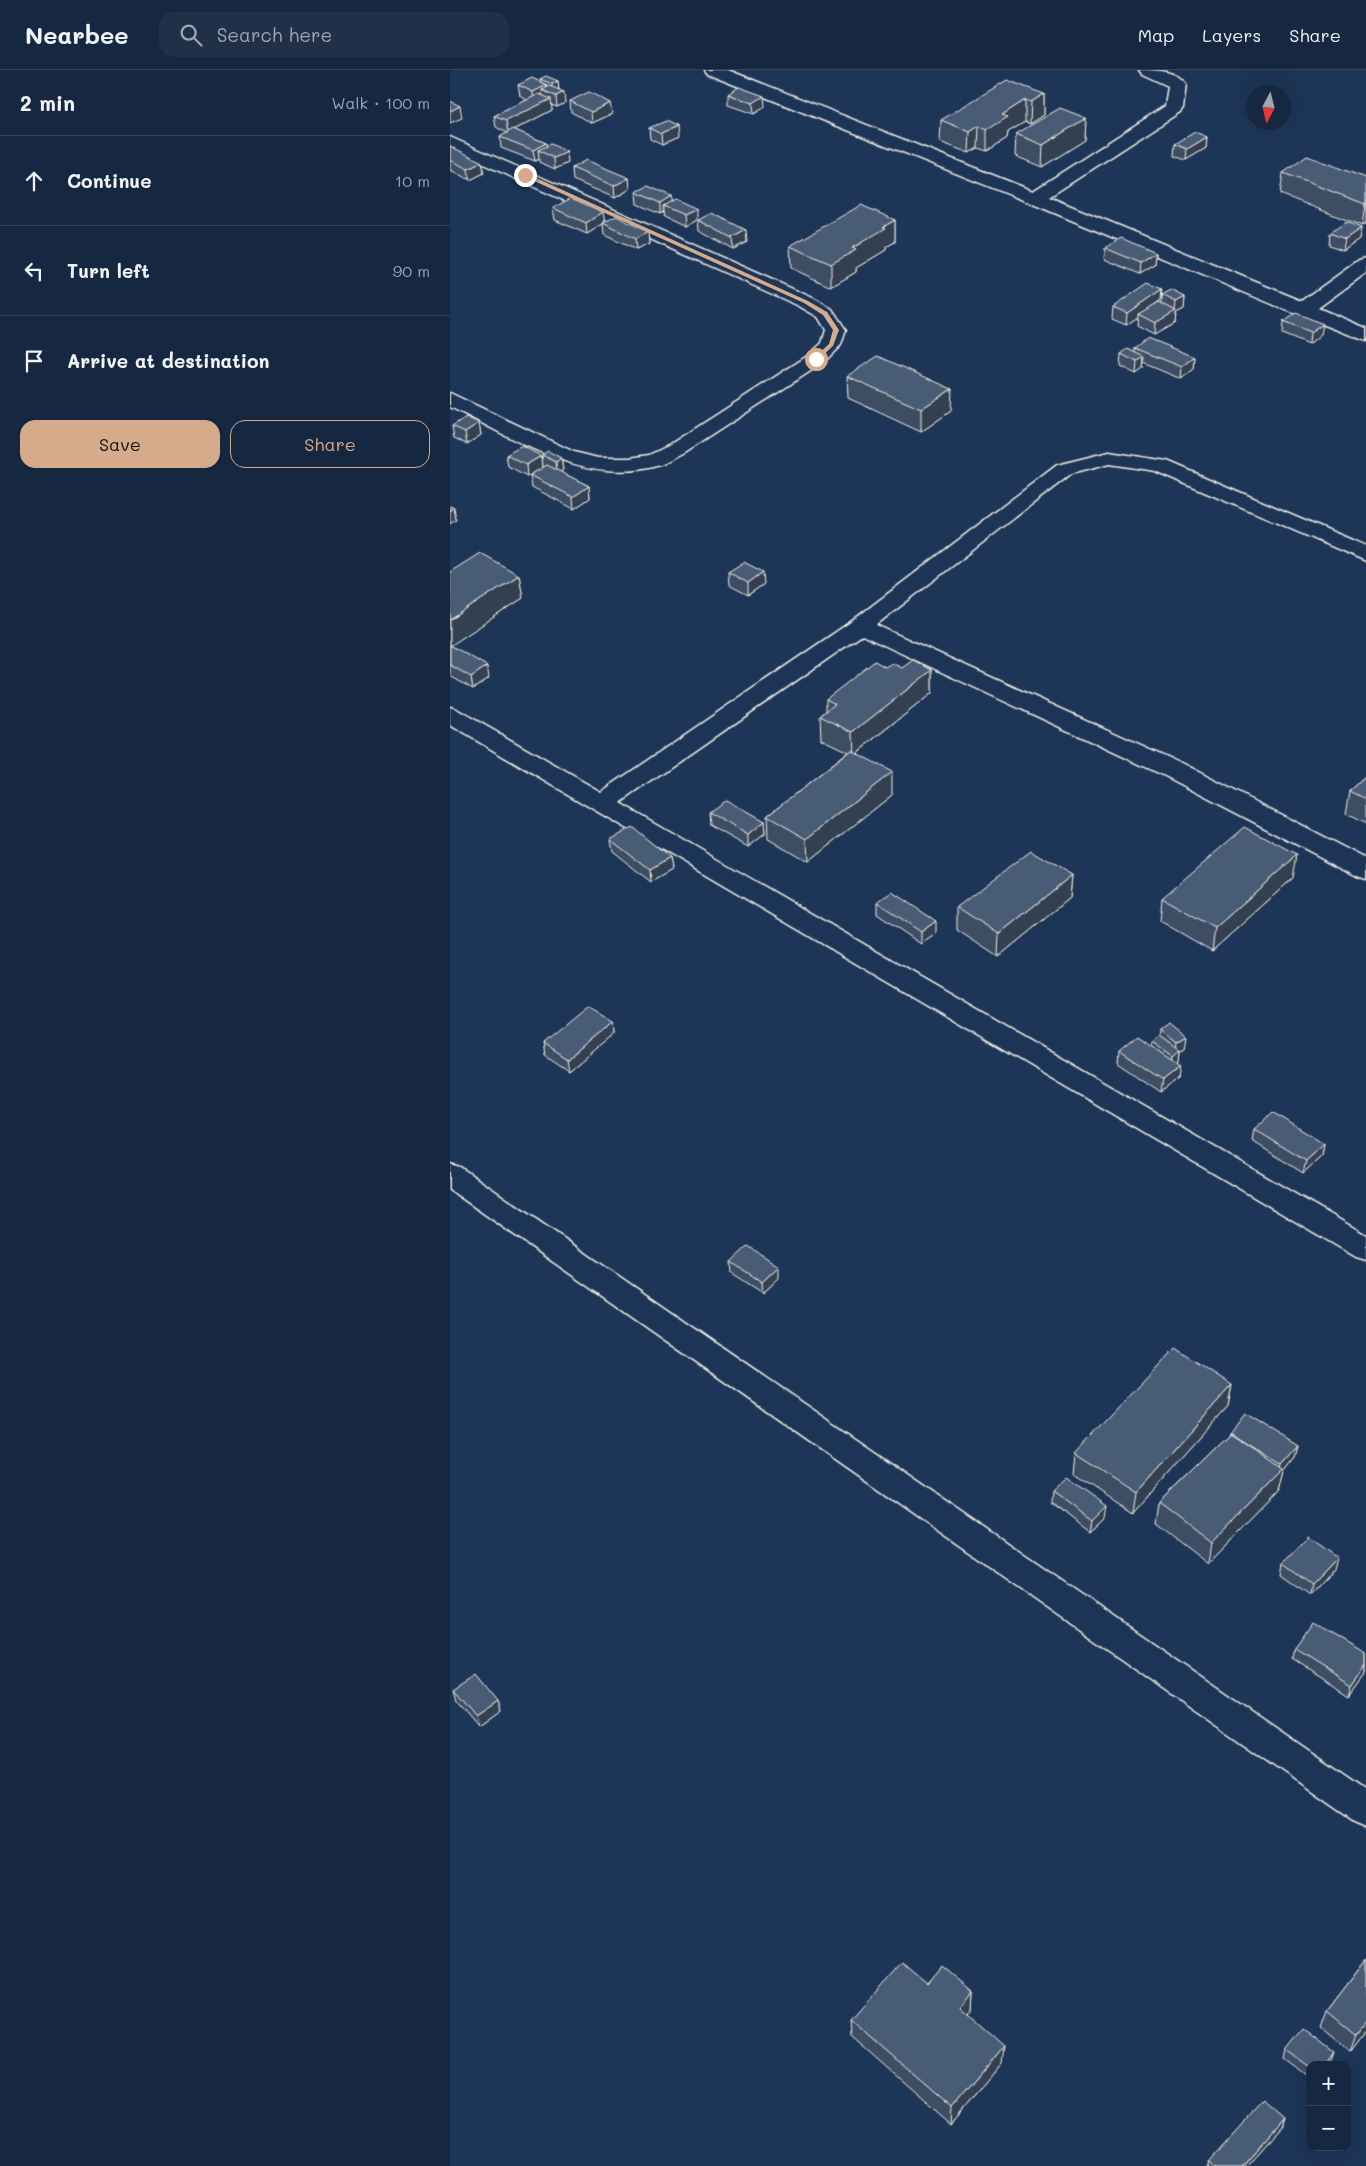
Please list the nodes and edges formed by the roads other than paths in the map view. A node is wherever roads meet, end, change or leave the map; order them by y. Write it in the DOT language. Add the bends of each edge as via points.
graph roads {
  1 [pos="713,70"];
  2 [pos="1148,70"];
  3 [pos="450,142"];
  4 [pos="1035,198"];
  5 [pos="1366,264"];
  6 [pos="1303,310"];
  7 [pos="1366,335"];
  8 [pos="450,399"];
  9 [pos="1366,554"];
  10 [pos="860,626"];
  11 [pos="450,715"];
  12 [pos="603,803"];
  13 [pos="1366,870"];
  14 [pos="450,1175"];
  15 [pos="1366,1249"];
  16 [pos="1366,1810"];
  1 -- 4 [label="street"];
  2 -- 4 [label="street" via="1177,84 1174,108"];
  3 -- 8 [label="street" via="806,302 825,313 836,330 831,345 808,364 677,449 654,460 598,464 567,456"];
  4 -- 6 [label="street"];
  5 -- 6 [label="street"];
  6 -- 7 [label="street"];
  9 -- 10 [label="street" via="1160,465 1109,458 1064,469"];
  10 -- 12 [label="street"];
  10 -- 13 [label="street" via="1174,770"];
  11 -- 12 [label="street"];
  12 -- 15 [label="street"];
  14 -- 16 [label="street"];
}
